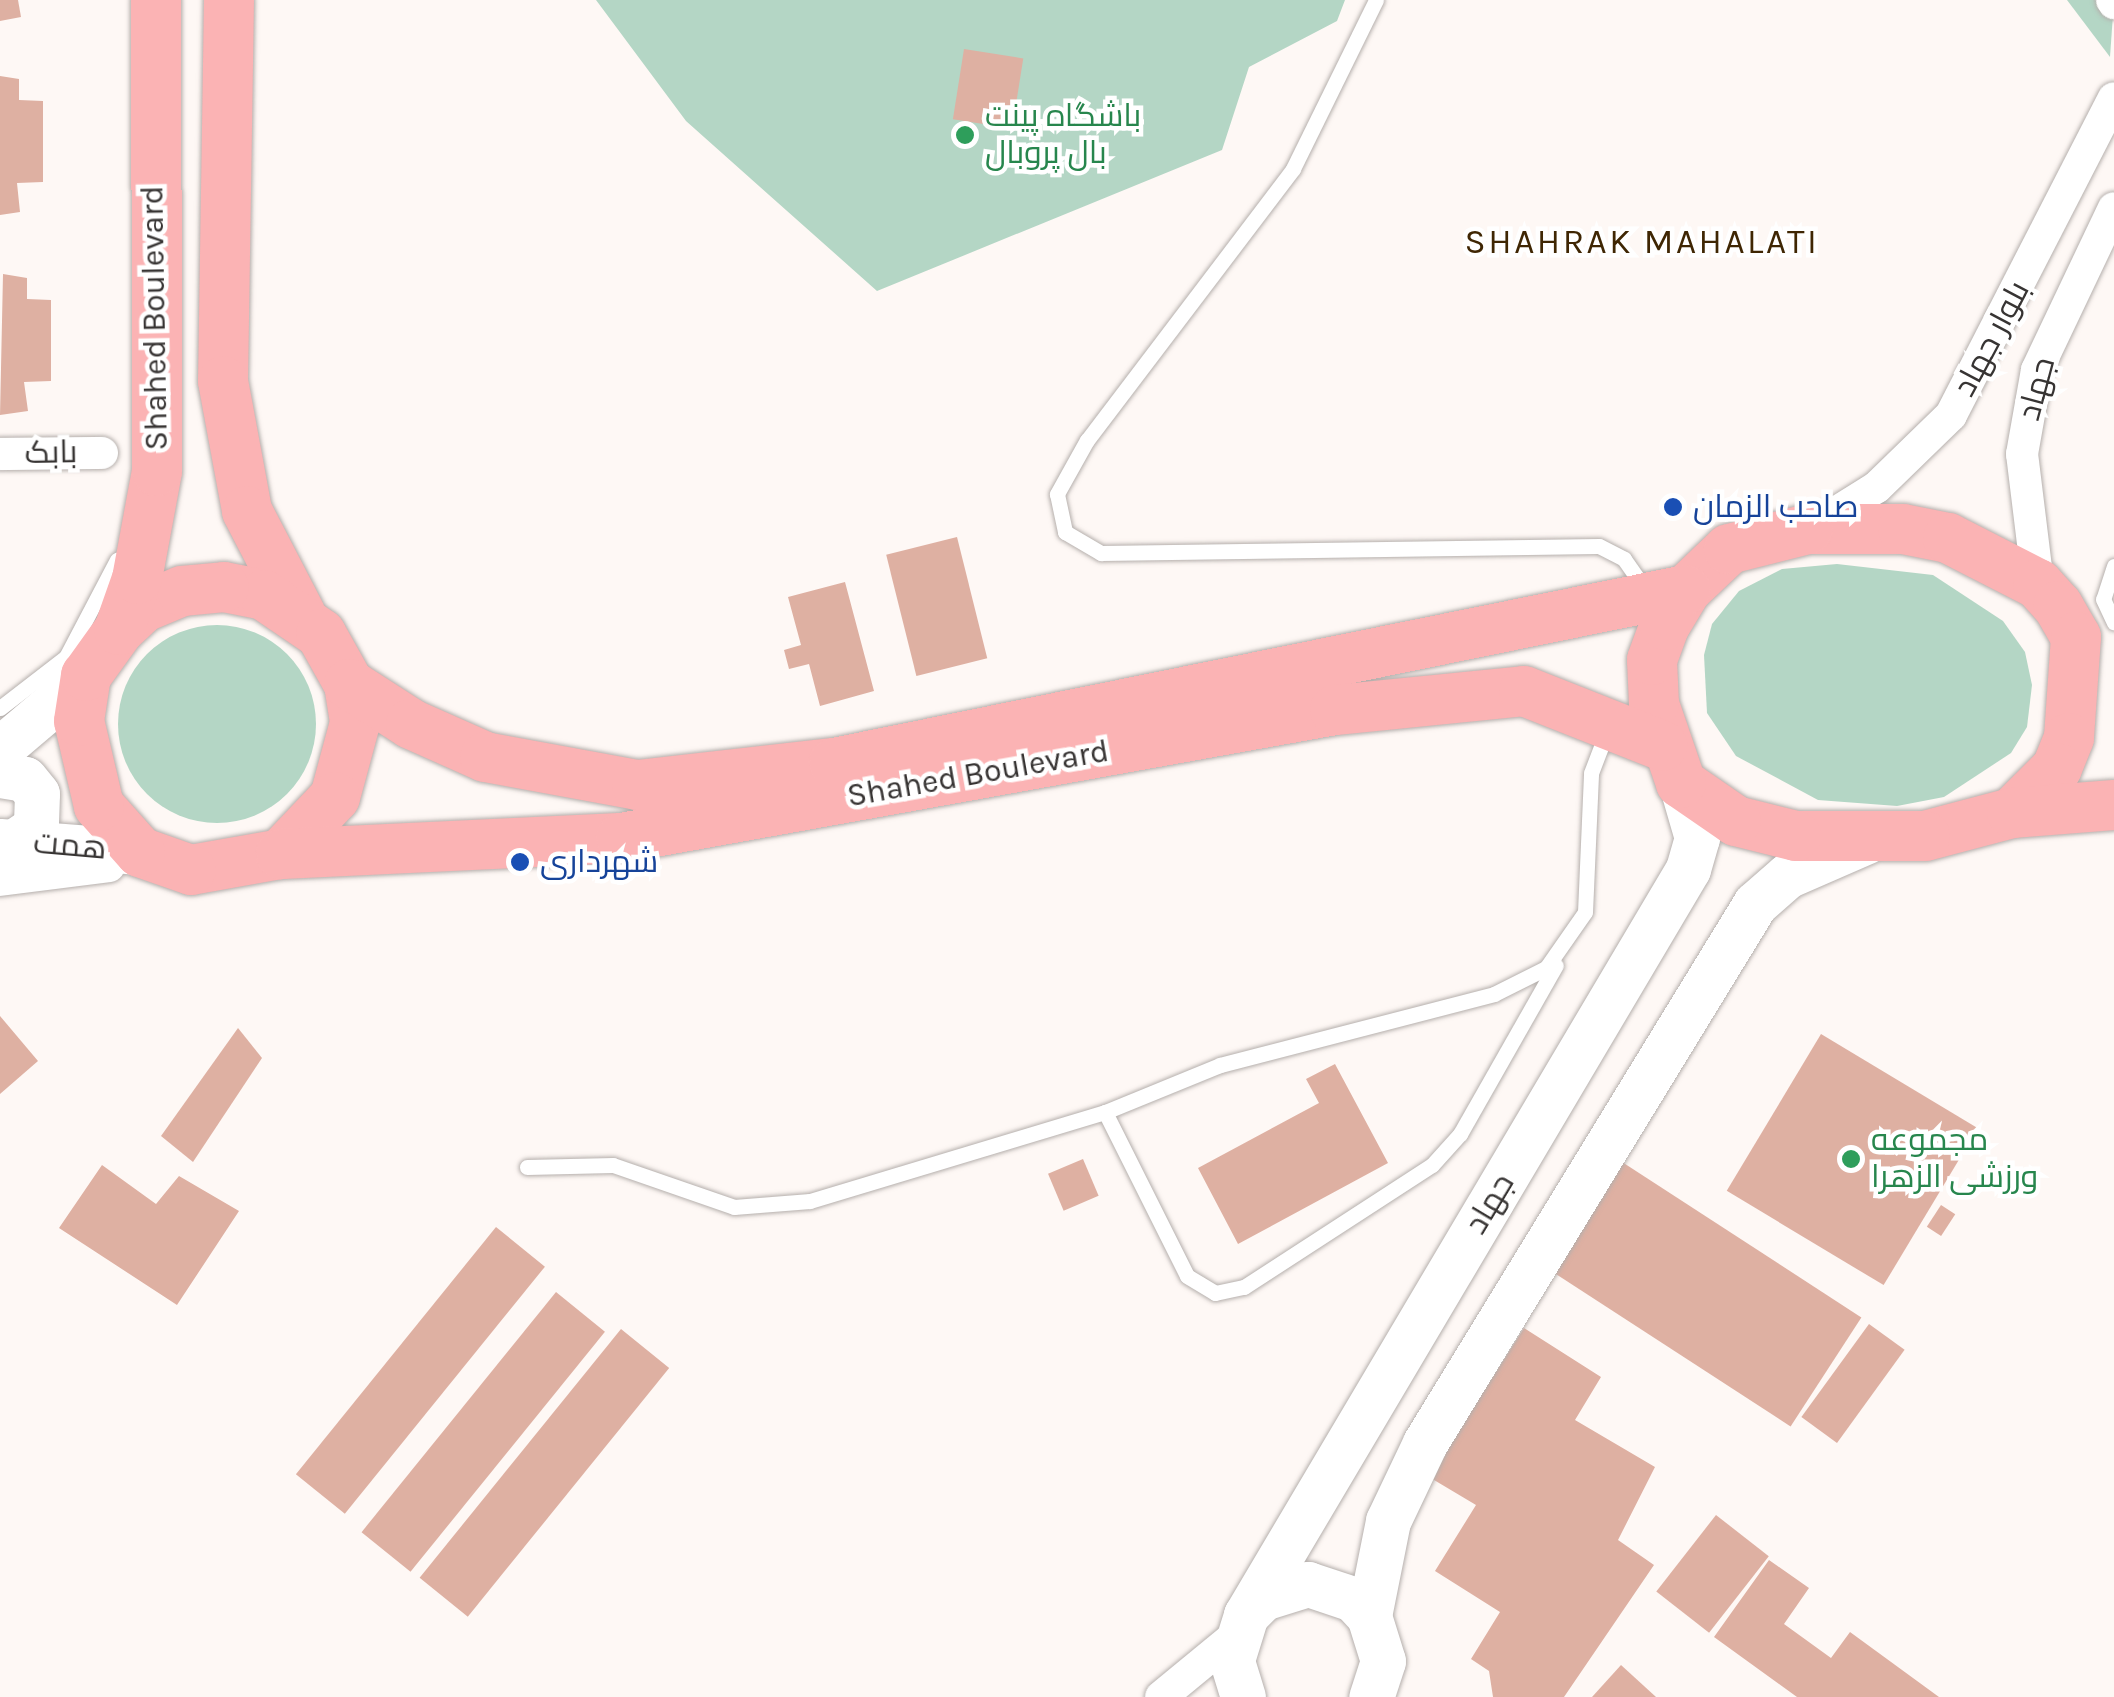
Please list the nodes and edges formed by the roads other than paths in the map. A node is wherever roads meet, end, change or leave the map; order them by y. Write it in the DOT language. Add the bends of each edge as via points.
graph roads {
  1 [pos="156,0"];
  2 [pos="229,0"];
  3 [pos="1376,0"];
  4 [pos="2114,98"];
  5 [pos="2114,208"];
  6 [pos="102,452"];
  7 [pos="0,454"];
  8 [pos="157,471"];
  9 [pos="1808,529"];
  10 [pos="2114,566"];
  11 [pos="1668,594"];
  12 [pos="2048,595"];
  13 [pos="301,615"];
  14 [pos="2114,624"];
  15 [pos="118,630"];
  16 [pos="2114,656"];
  17 [pos="86,676"];
  18 [pos="349,684"];
  19 [pos="0,708"];
  20 [pos="1612,723"];
  21 [pos="0,749"];
  22 [pos="1672,765"];
  23 [pos="0,776"];
  24 [pos="2114,805"];
  25 [pos="2012,813"];
  26 [pos="1867,840"];
  27 [pos="140,852"];
  28 [pos="5,854"];
  29 [pos="281,854"];
  30 [pos="191,870"];
  31 [pos="1568,944"];
  32 [pos="1105,1112"];
  33 [pos="527,1167"];
  34 [pos="1369,1616"];
  35 [pos="1241,1626"];
  36 [pos="1384,1685"];
  37 [pos="1161,1697"];
  38 [pos="1243,1697"];
  1 -- 8 [label="main road, Shahed Boulevard"];
  2 -- 13 [label="main road, Shahed Boulevard" via="222,382 247,511"];
  3 -- 11 [label="lane" via="1292,169 1087,440 1056,494 1065,532 1101,553 1599,546"];
  4 -- 9 [label="street, بلوار جهاد" via="1951,415 1877,486"];
  5 -- 12 [label="street, جهاد" via="2037,370 2022,454"];
  6 -- 7 [label="street, بابک"];
  8 -- 15 [label="main road, Shahed Boulevard"];
  8 -- 19 [label="lane" via="99,602 66,657"];
  9 -- 11 [label="main road" via="1729,549"];
  9 -- 12 [label="main road" via="1903,529 1948,538"];
  10 -- 14 [label="lane" via="2103,599"];
  11 -- 18 [label="main road, Shahed Boulevard" via="834,763 637,785 484,757"];
  11 -- 22 [label="main road" via="1652,660"];
  12 -- 16 [label="main road"];
  12 -- 25 [label="main road" via="2076,638 2069,738 2057,768"];
  13 -- 15 [label="main road" via="264,595 224,587 182,590 144,607"];
  13 -- 18 [label="main road"];
  15 -- 17 [label="main road"];
  17 -- 21 [label="main road"];
  17 -- 27 [label="main road" via="79,721 86,768 99,806"];
  18 -- 29 [label="main road" via="350,762 334,797"];
  20 -- 22 [label="main road, Shahed Boulevard"];
  20 -- 29 [label="main road, Shahed Boulevard" via="1524,691 1335,710 621,838"];
  20 -- 31 [label="lane" via="1591,773 1585,912"];
  22 -- 26 [label="main road, Shahed Boulevard" via="1766,831"];
  22 -- 35 [label="main road, جهاد" via="1696,838 1688,868"];
  23 -- 28 [label="main road" via="25,779 37,794 36,826"];
  24 -- 25 [label="main road"];
  25 -- 26 [label="main road, Shahed Boulevard" via="1926,836"];
  26 -- 34 [label="main road" via="1787,876 1755,904 1425,1443 1388,1520"];
  27 -- 28 [label="main road, همت"];
  27 -- 30 [label="main road"];
  28 -- 30 [label="street"];
  29 -- 30 [label="main road" via="231,869"];
  31 -- 32 [label="lane" via="1546,968 1494,994 1220,1065"];
  31 -- 32 [label="lane" via="1460,1134 1432,1164 1244,1287 1216,1293 1187,1276"];
  32 -- 33 [label="lane" via="810,1202 734,1207 613,1166"];
  34 -- 35 [label="main road" via="1342,1593 1308,1584 1284,1587"];
  34 -- 36 [label="main road"];
  35 -- 37 [label="street"];
  35 -- 38 [label="main road" via="1232,1660"];
}
